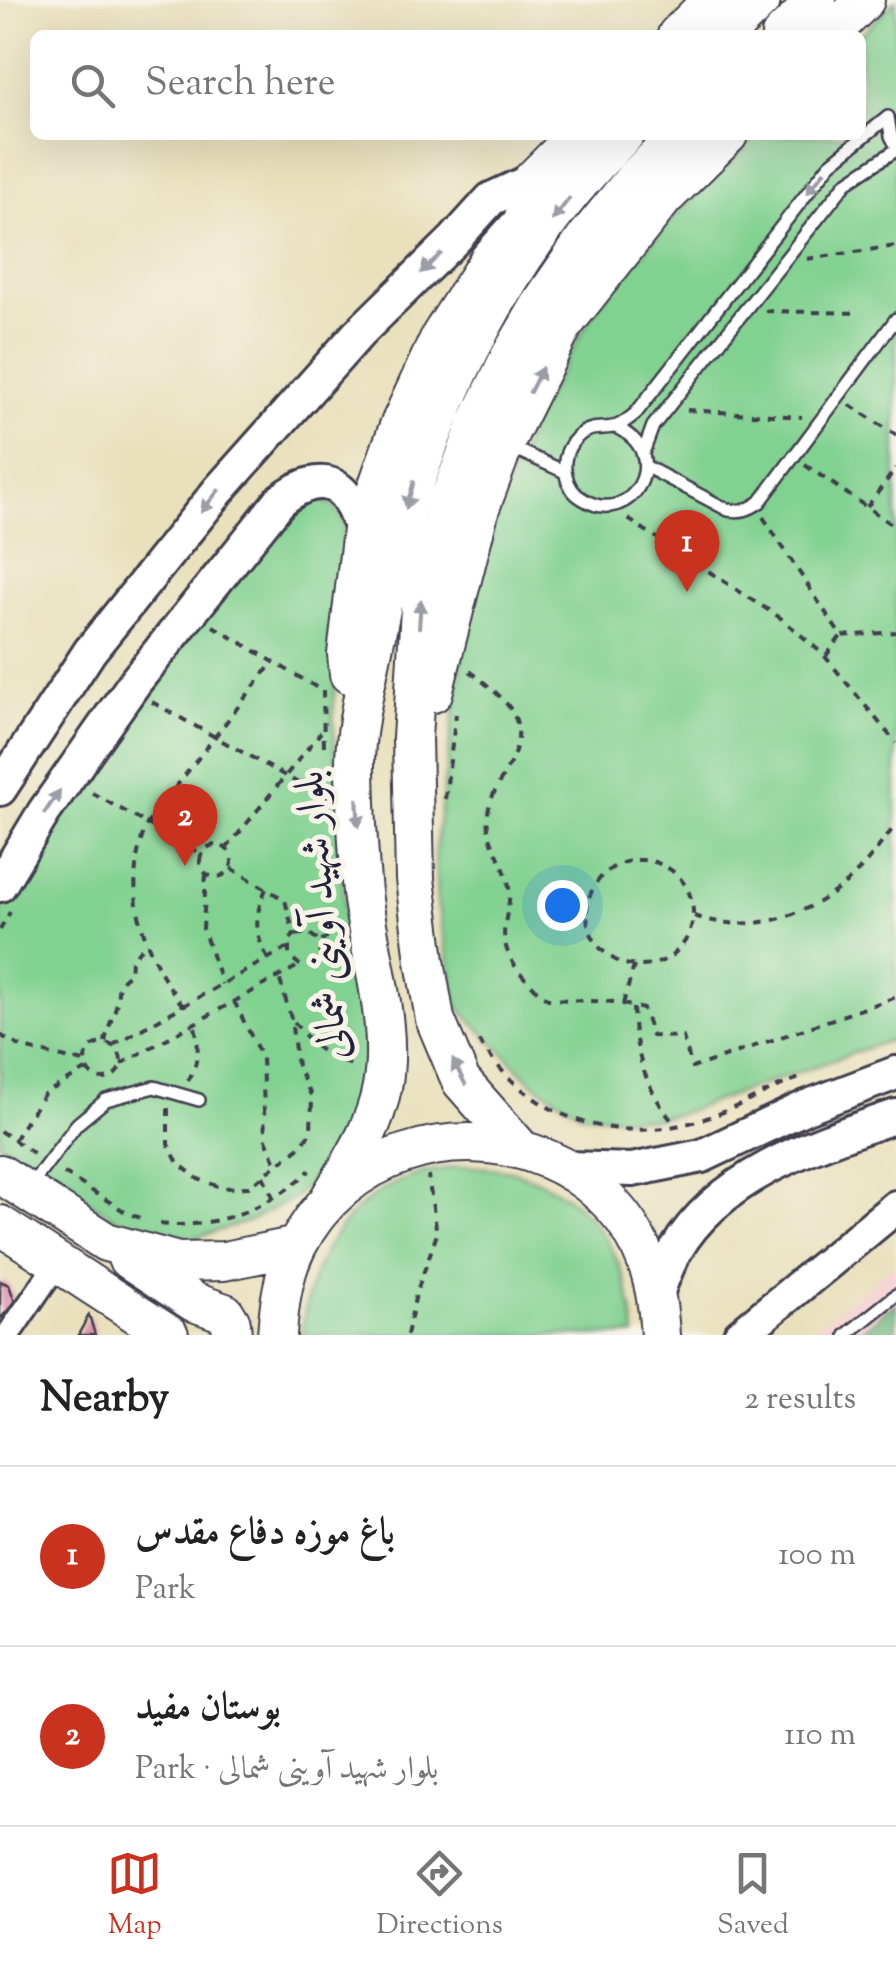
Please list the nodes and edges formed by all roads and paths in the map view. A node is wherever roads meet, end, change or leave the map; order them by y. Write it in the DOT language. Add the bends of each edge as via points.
graph roads {
  1 [pos="712,0"];
  2 [pos="761,0"];
  3 [pos="816,0"];
  4 [pos="865,0"];
  5 [pos="682,30"];
  6 [pos="730,30"];
  7 [pos="786,30"];
  8 [pos="835,30"];
  9 [pos="866,135"];
  10 [pos="572,140"];
  11 [pos="620,140"];
  12 [pos="674,140"];
  13 [pos="723,140"];
  14 [pos="860,140"];
  15 [pos="896,147"];
  16 [pos="532,180"];
  17 [pos="896,246"];
  18 [pos="786,260"];
  19 [pos="745,311"];
  20 [pos="860,313"];
  21 [pos="896,319"];
  22 [pos="837,398"];
  23 [pos="668,408"];
  24 [pos="822,418"];
  25 [pos="615,427"];
  26 [pos="896,434"];
  27 [pos="504,444"];
  28 [pos="793,457"];
  29 [pos="644,460"];
  30 [pos="896,468"];
  31 [pos="565,472"];
  32 [pos="755,505"];
  33 [pos="601,506"];
  34 [pos="867,507"];
  35 [pos="896,527"];
  36 [pos="362,530"];
  37 [pos="209,623"];
  38 [pos="896,632"];
  39 [pos="841,636"];
  40 [pos="90,652"];
  41 [pos="825,657"];
  42 [pos="274,662"];
  43 [pos="465,667"];
  44 [pos="323,674"];
  45 [pos="144,692"];
  46 [pos="323,692"];
  47 [pos="458,702"];
  48 [pos="214,736"];
  49 [pos="896,744"];
  50 [pos="334,746"];
  51 [pos="6,773"];
  52 [pos="415,773"];
  53 [pos="286,776"];
  54 [pos="326,782"];
  55 [pos="86,790"];
  56 [pos="445,801"];
  57 [pos="147,824"];
  58 [pos="896,824"];
  59 [pos="226,849"];
  60 [pos="202,854"];
  61 [pos="231,868"];
  62 [pos="206,874"];
  63 [pos="266,889"];
  64 [pos="8,894"];
  65 [pos="693,916"];
  66 [pos="0,930"];
  67 [pos="338,930"];
  68 [pos="294,935"];
  69 [pos="320,942"];
  70 [pos="145,944"];
  71 [pos="287,948"];
  72 [pos="268,959"];
  73 [pos="300,965"];
  74 [pos="634,965"];
  75 [pos="279,977"];
  76 [pos="222,984"];
  77 [pos="896,997"];
  78 [pos="234,1001"];
  79 [pos="623,1004"];
  80 [pos="183,1006"];
  81 [pos="634,1007"];
  82 [pos="291,1018"];
  83 [pos="194,1023"];
  84 [pos="474,1034"];
  85 [pos="0,1035"];
  86 [pos="106,1042"];
  87 [pos="113,1045"];
  88 [pos="356,1050"];
  89 [pos="84,1062"];
  90 [pos="120,1064"];
  91 [pos="357,1066"];
  92 [pos="86,1070"];
  93 [pos="896,1073"];
  94 [pos="809,1074"];
  95 [pos="354,1080"];
  96 [pos="176,1092"];
  97 [pos="199,1100"];
  98 [pos="892,1120"];
  99 [pos="677,1127"];
  100 [pos="0,1131"];
  101 [pos="423,1146"];
  102 [pos="520,1148"];
  103 [pos="318,1162"];
  104 [pos="277,1166"];
  105 [pos="22,1167"];
  106 [pos="568,1168"];
  107 [pos="263,1176"];
  108 [pos="273,1197"];
  109 [pos="327,1203"];
  110 [pos="896,1207"];
  111 [pos="0,1225"];
  112 [pos="106,1242"];
  113 [pos="297,1246"];
  114 [pos="58,1262"];
  115 [pos="657,1292"];
  116 [pos="896,1294"];
  117 [pos="8,1335"];
  118 [pos="169,1335"];
  119 [pos="232,1335"];
  120 [pos="277,1335"];
  121 [pos="407,1335"];
  122 [pos="660,1335"];
  123 [pos="740,1335"];
  124 [pos="846,1335"];
  1 -- 5 [label="main road"];
  2 -- 6 [label="main road"];
  3 -- 7 [label="main road"];
  4 -- 8 [label="main road"];
  15 -- 9 [label="lane, one-way" via="888,117"];
  10 -- 16 [label="main road"];
  11 -- 50 [label="main road, بلوار شهید آوینی شمالی, one-way" via="555,216 465,355 412,483"];
  52 -- 12 [label="main road, one-way" via="422,592 478,423 527,328 586,238"];
  27 -- 13 [label="main road, one-way" via="564,324 663,199"];
  14 -- 25 [label="lane, one-way" via="830,164 636,413"];
  15 -- 18 [label="lane" via="846,183"];
  16 -- 36 [label="main road" via="522,222 441,335 398,426"];
  16 -- 40 [label="street, one-way" via="491,198 359,332 218,490"];
  17 -- 18 [label="path"];
  18 -- 19 [label="lane"];
  19 -- 20 [label="path"];
  19 -- 23 [label="lane"];
  21 -- 22 [label="lane"];
  22 -- 24 [label="lane"];
  22 -- 26 [label="path"];
  23 -- 24 [label="path"];
  23 -- 29 [label="lane" via="654,426"];
  24 -- 28 [label="lane"];
  25 -- 29 [label="lane" via="627,432"];
  25 -- 31 [label="lane" via="578,436 569,446"];
  27 -- 31 [label="lane"];
  27 -- 52 [label="main road" via="475,526"];
  28 -- 32 [label="lane"];
  28 -- 34 [label="path"];
  29 -- 32 [label="lane" via="728,510"];
  29 -- 33 [label="lane" via="636,491"];
  30 -- 34 [label="path"];
  31 -- 33 [label="lane" via="577,496"];
  32 -- 39 [label="path"];
  33 -- 41 [label="path" via="782,619"];
  34 -- 35 [label="path"];
  36 -- 45 [label="street" via="343,492 323,482 298,486 258,525"];
  36 -- 50 [label="main road"];
  37 -- 42 [label="path"];
  38 -- 39 [label="path"];
  39 -- 41 [label="path"];
  40 -- 45 [label="street"];
  40 -- 51 [label="street"];
  41 -- 49 [label="path"];
  42 -- 46 [label="path"];
  42 -- 48 [label="path"];
  43 -- 79 [label="path" via="509,703 517,720 517,749 487,820 510,892 504,944 515,967 548,999"];
  44 -- 46 [label="path"];
  45 -- 48 [label="path"];
  64 -- 45 [label="street, one-way" via="44,812"];
  46 -- 50 [label="path"];
  47 -- 56 [label="path"];
  48 -- 53 [label="path"];
  48 -- 57 [label="path"];
  50 -- 53 [label="path"];
  50 -- 109 [label="main road, بلوار شهید آوینی شمالی, one-way" via="383,1026 383,1084 370,1130"];
  102 -- 52 [label="main road, one-way" via="461,1082 435,1019 415,880"];
  53 -- 54 [label="path" via="327,798"];
  53 -- 59 [label="path"];
  55 -- 57 [label="path"];
  57 -- 60 [label="path"];
  57 -- 70 [label="path" via="134,868"];
  58 -- 65 [label="path" via="847,882 806,910 759,924 717,924"];
  59 -- 60 [label="path" via="212,846"];
  59 -- 61 [label="path"];
  60 -- 62 [label="path"];
  61 -- 62 [label="path" via="220,877"];
  61 -- 63 [label="path"];
  62 -- 76 [label="path" via="203,929"];
  63 -- 68 [label="path" via="285,900"];
  63 -- 72 [label="path" via="256,924"];
  64 -- 66 [label="path"];
  65 -- 74 [label="path" via="690,933 668,958"];
  65 -- 74 [label="path" via="685,883 658,862 622,862 607,871 588,901 587,919 603,951"];
  67 -- 69 [label="path"];
  68 -- 69 [label="path" via="308,933"];
  68 -- 71 [label="path"];
  69 -- 73 [label="path" via="319,957"];
  70 -- 80 [label="path"];
  70 -- 86 [label="path" via="116,992"];
  71 -- 72 [label="path"];
  71 -- 73 [label="path"];
  72 -- 76 [label="path"];
  73 -- 75 [label="path"];
  74 -- 79 [label="path"];
  75 -- 78 [label="path"];
  75 -- 82 [label="path"];
  76 -- 80 [label="path"];
  77 -- 81 [label="path" via="692,1068 683,1037 652,1036 643,1009"];
  78 -- 83 [label="path"];
  78 -- 104 [label="path" via="262,1058 265,1137"];
  79 -- 81 [label="path"];
  80 -- 87 [label="path"];
  81 -- 99 [label="path" via="641,1068"];
  82 -- 91 [label="path" via="321,1052"];
  82 -- 104 [label="path" via="297,1066 314,1114 301,1146"];
  83 -- 90 [label="path"];
  83 -- 96 [label="path" via="198,1058"];
  84 -- 99 [label="path" via="519,1088 551,1111 634,1131"];
  85 -- 89 [label="path" via="24,1048"];
  86 -- 87 [label="path"];
  86 -- 89 [label="path" via="90,1047"];
  87 -- 90 [label="path"];
  88 -- 91 [label="path"];
  89 -- 92 [label="path"];
  90 -- 92 [label="path" via="108,1078"];
  91 -- 95 [label="path"];
  92 -- 105 [label="path" via="44,1094"];
  93 -- 106 [label="street" via="702,1156 632,1170"];
  94 -- 99 [label="path"];
  96 -- 97 [label="lane"];
  96 -- 105 [label="lane" via="154,1087 106,1100"];
  96 -- 107 [label="path" via="168,1100 168,1144 178,1162 198,1180 224,1188 249,1186"];
  98 -- 115 [label="street" via="820,1143 731,1192 676,1249"];
  100 -- 105 [label="path"];
  101 -- 102 [label="main road" via="468,1141"];
  101 -- 109 [label="main road" via="368,1169"];
  101 -- 121 [label="path" via="437,1234"];
  102 -- 106 [label="main road"];
  103 -- 108 [label="path"];
  104 -- 107 [label="path"];
  105 -- 108 [label="path" via="158,1224 187,1227"];
  105 -- 112 [label="main road"];
  106 -- 115 [label="main road" via="609,1201 639,1243"];
  107 -- 108 [label="path"];
  109 -- 113 [label="main road"];
  110 -- 123 [label="street"];
  111 -- 114 [label="main road"];
  112 -- 113 [label="main road" via="178,1262 224,1261"];
  112 -- 119 [label="main road" via="159,1282 225,1313"];
  113 -- 120 [label="main road" via="280,1295"];
  114 -- 117 [label="street"];
  114 -- 118 [label="main road"];
  115 -- 122 [label="main road"];
  116 -- 124 [label="lane"];
}
